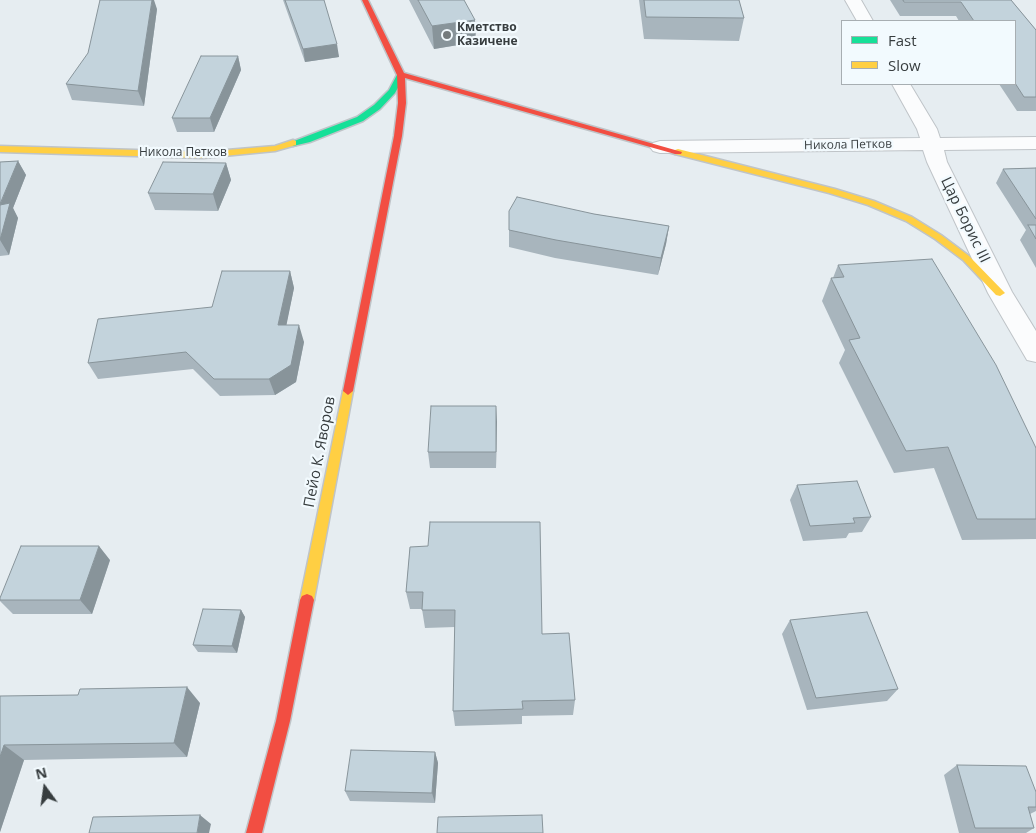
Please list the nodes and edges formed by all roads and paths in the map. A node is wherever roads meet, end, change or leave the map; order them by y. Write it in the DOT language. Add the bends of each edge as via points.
graph roads {
  1 [pos="365,0"];
  2 [pos="853,0"];
  3 [pos="864,20"];
  4 [pos="401,75"];
  5 [pos="902,85"];
  6 [pos="1036,143"];
  7 [pos="932,144"];
  8 [pos="660,147"];
  9 [pos="0,149"];
  10 [pos="1000,293"];
  11 [pos="1036,353"];
  12 [pos="254,833"];
  1 -- 4 [label="street"];
  2 -- 3 [label="street"];
  4 -- 8 [label="street"];
  4 -- 9 [label="street, Никола Петков" via="377,107 360,119 307,140 275,148 203,155"];
  4 -- 12 [label="street, Пейо К. Яворов" via="402,103 397,144 283,721"];
  5 -- 7 [label="street, Цар Борис III"];
  6 -- 7 [label="street, Никола Петков"];
  7 -- 8 [label="street, Никола Петков"];
  7 -- 10 [label="street, Цар Борис III" via="936,162"];
  8 -- 10 [label="street" via="832,191 909,219 966,258"];
  10 -- 11 [label="street, Цар Борис III"];
}
